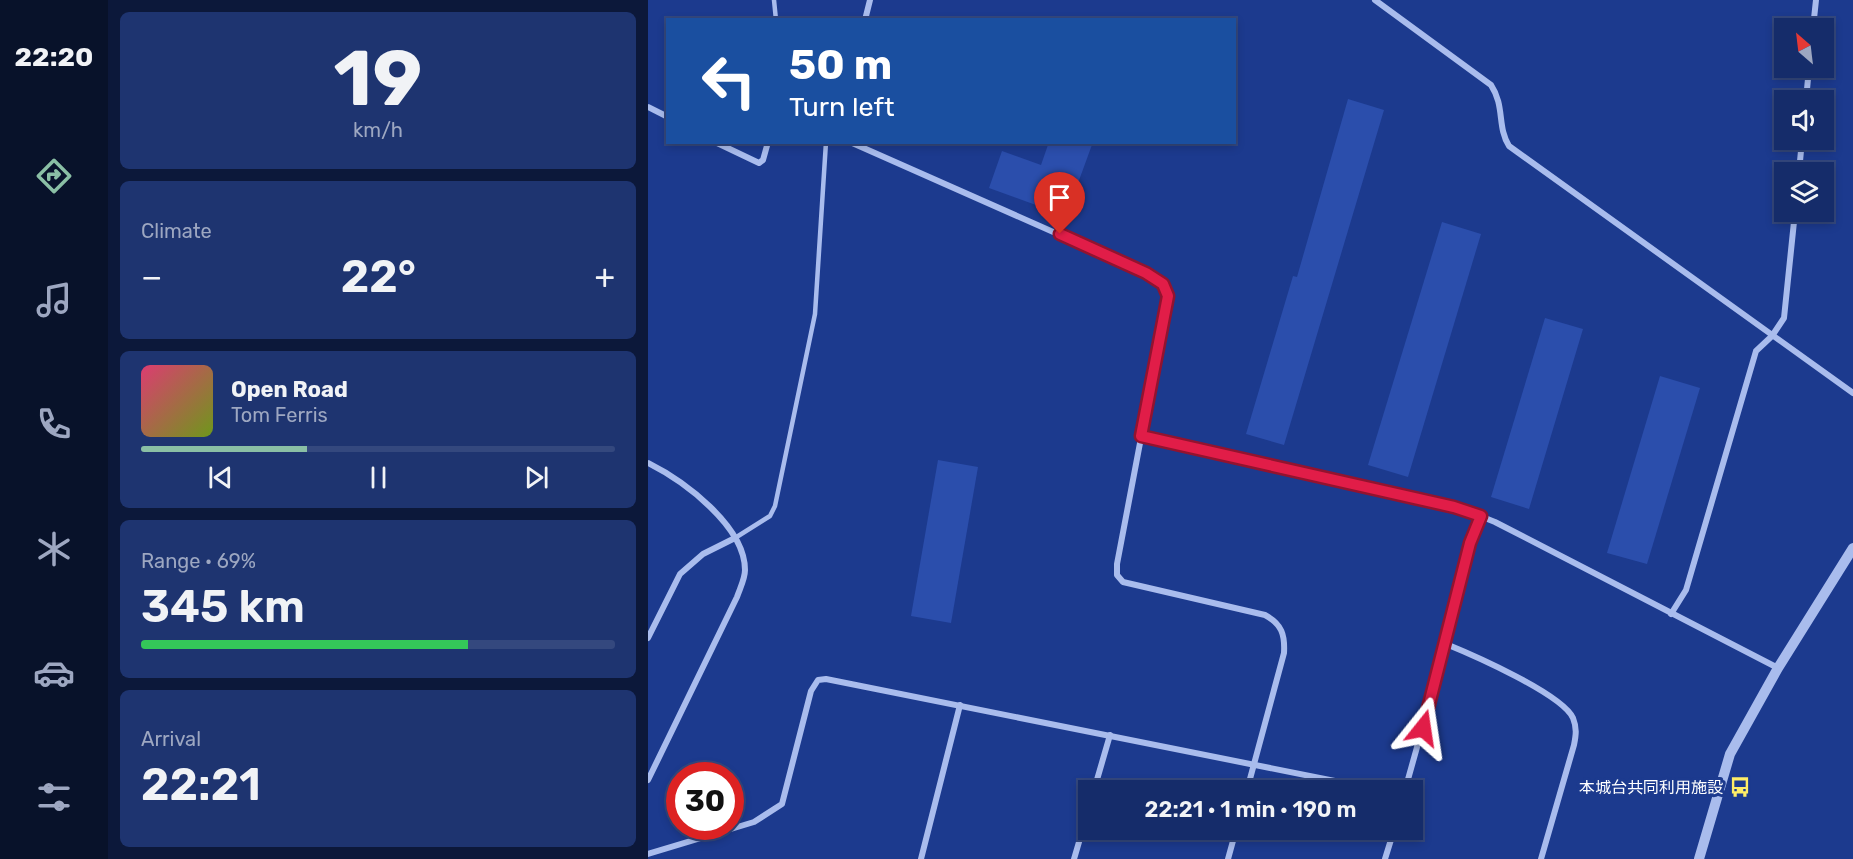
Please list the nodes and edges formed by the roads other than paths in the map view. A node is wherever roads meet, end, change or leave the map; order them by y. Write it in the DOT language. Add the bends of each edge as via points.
graph roads {
  1 [pos="774,0"];
  2 [pos="870,0"];
  3 [pos="1375,0"];
  4 [pos="1816,0"];
  5 [pos="776,18"];
  6 [pos="866,18"];
  7 [pos="1814,18"];
  8 [pos="648,107"];
  9 [pos="666,116"];
  10 [pos="720,144"];
  11 [pos="767,144"];
  12 [pos="826,144"];
  13 [pos="855,144"];
  14 [pos="1794,222"];
  15 [pos="1772,336"];
  16 [pos="1853,393"];
  17 [pos="1141,436"];
  18 [pos="648,463"];
  19 [pos="1481,516"];
  20 [pos="735,538"];
  21 [pos="1853,548"];
  22 [pos="1671,614"];
  23 [pos="648,638"];
  24 [pos="1446,644"];
  25 [pos="1778,668"];
  26 [pos="960,705"];
  27 [pos="1110,735"];
  28 [pos="1255,764"];
  29 [pos="648,780"];
  30 [pos="1097,780"];
  31 [pos="1250,780"];
  32 [pos="1332,780"];
  33 [pos="1409,780"];
  34 [pos="1080,840"];
  35 [pos="1233,840"];
  36 [pos="1391,840"];
  37 [pos="648,854"];
  38 [pos="921,859"];
  39 [pos="1074,859"];
  40 [pos="1228,859"];
  41 [pos="1385,859"];
  42 [pos="1541,859"];
  43 [pos="1699,859"];
  1 -- 5 [label="lane"];
  2 -- 6 [label="street"];
  3 -- 15 [label="street" via="1491,85 1501,105 1504,138 1509,146"];
  4 -- 7 [label="street"];
  8 -- 9 [label="street"];
  10 -- 11 [label="street" via="759,163"];
  12 -- 20 [label="lane" via="815,314 777,494 770,516"];
  13 -- 17 [label="street" via="1163,284 1168,296"];
  14 -- 15 [label="street" via="1784,318"];
  15 -- 16 [label="street"];
  15 -- 22 [label="street" via="1755,351 1686,590"];
  17 -- 19 [label="street"];
  17 -- 28 [label="street" via="1117,574 1123,582 1265,615 1275,620 1285,638"];
  18 -- 20 [label="street" via="702,499"];
  19 -- 22 [label="street"];
  19 -- 24 [label="street" via="1470,543"];
  20 -- 23 [label="street" via="703,554 680,574"];
  20 -- 29 [label="street" via="744,561 742,584"];
  21 -- 25 [label="street"];
  22 -- 25 [label="street"];
  24 -- 33 [label="street"];
  24 -- 42 [label="street" via="1552,697 1573,717 1577,729 1574,745"];
  25 -- 43 [label="street" via="1730,754"];
  26 -- 27 [label="street"];
  26 -- 37 [label="street" via="818,680 811,691 782,804 754,822"];
  26 -- 38 [label="street"];
  27 -- 28 [label="street"];
  27 -- 30 [label="street"];
  28 -- 31 [label="street"];
  28 -- 32 [label="street"];
  34 -- 39 [label="street"];
  35 -- 40 [label="street"];
  36 -- 41 [label="street"];
}
